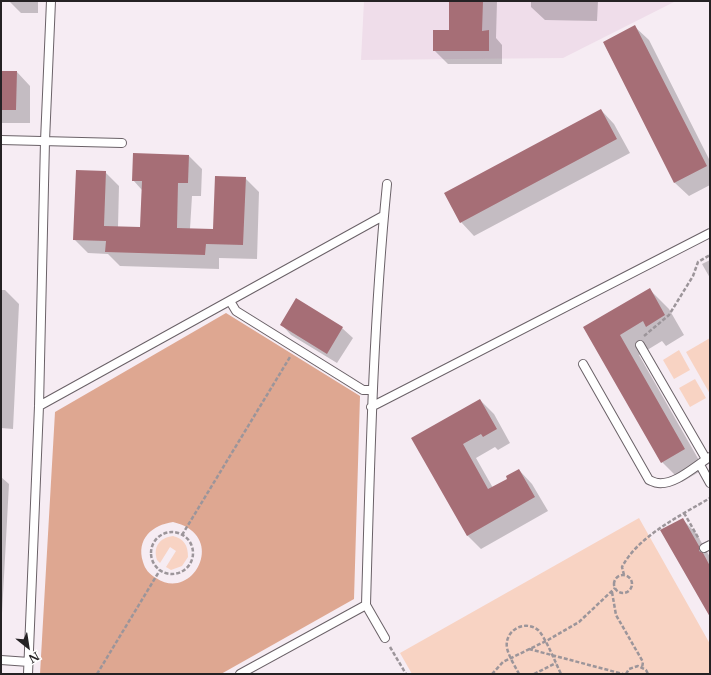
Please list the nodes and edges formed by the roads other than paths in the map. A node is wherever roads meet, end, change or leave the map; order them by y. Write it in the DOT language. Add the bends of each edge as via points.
graph roads {
  1 [pos="51,1"];
  2 [pos="1,140"];
  3 [pos="45,141"];
  4 [pos="122,143"];
  5 [pos="387,184"];
  6 [pos="383,216"];
  7 [pos="710,233"];
  8 [pos="230,301"];
  9 [pos="640,345"];
  10 [pos="583,364"];
  11 [pos="372,390"];
  12 [pos="39,406"];
  13 [pos="371,407"];
  14 [pos="705,460"];
  15 [pos="710,483"];
  16 [pos="366,605"];
  17 [pos="385,638"];
  18 [pos="1,660"];
  19 [pos="29,662"];
  20 [pos="28,674"];
  21 [pos="240,674"];
  1 -- 3 [label="lane"];
  2 -- 3 [label="lane"];
  3 -- 4 [label="lane"];
  3 -- 12 [label="lane"];
  5 -- 6 [label="lane"];
  6 -- 8 [label="lane"];
  6 -- 11 [label="lane"];
  7 -- 13 [label="lane"];
  8 -- 11 [label="lane" via="236,311 363,390"];
  8 -- 12 [label="lane"];
  9 -- 14 [label="lane"];
  10 -- 14 [label="lane" via="649,480 658,484 667,482 678,478"];
  11 -- 13 [label="lane"];
  12 -- 19 [label="lane"];
  13 -- 16 [label="lane"];
  14 -- 15 [label="lane"];
  16 -- 17 [label="lane"];
  16 -- 21 [label="lane"];
  18 -- 19 [label="lane"];
  19 -- 20 [label="lane"];
}
